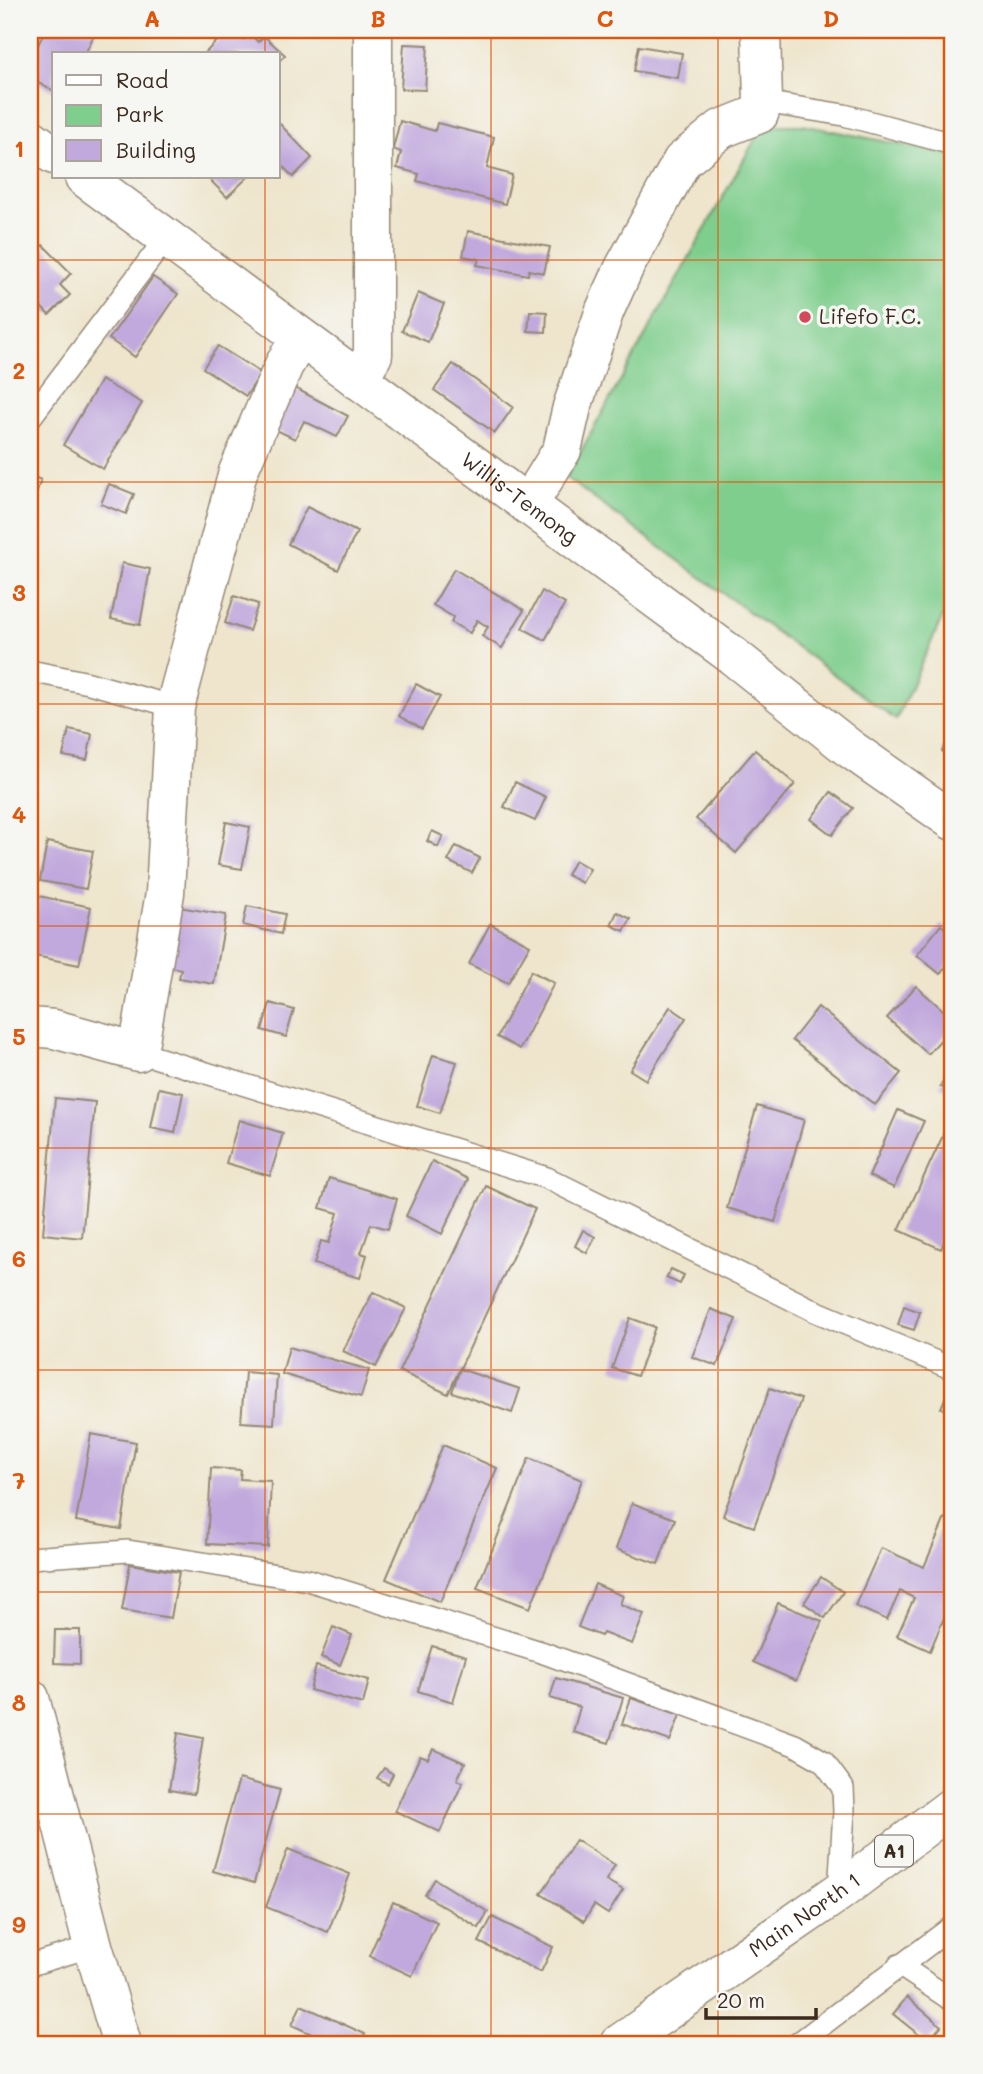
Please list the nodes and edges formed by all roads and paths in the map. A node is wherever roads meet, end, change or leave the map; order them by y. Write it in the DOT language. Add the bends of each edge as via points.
graph roads {
  1 [pos="373,30"];
  2 [pos="761,30"];
  3 [pos="763,102"];
  4 [pos="30,138"];
  5 [pos="953,144"];
  6 [pos="52,154"];
  7 [pos="85,178"];
  8 [pos="167,237"];
  9 [pos="300,338"];
  10 [pos="358,380"];
  11 [pos="30,418"];
  12 [pos="528,505"];
  13 [pos="30,671"];
  14 [pos="175,707"];
  15 [pos="953,821"];
  16 [pos="30,1027"];
  17 [pos="138,1052"];
  18 [pos="953,1369"];
  19 [pos="30,1558"];
  20 [pos="30,1698"];
  21 [pos="951,1805"];
  22 [pos="839,1892"];
  23 [pos="953,1926"];
  24 [pos="93,1946"];
  25 [pos="30,1965"];
  26 [pos="899,1965"];
  27 [pos="953,2001"];
  28 [pos="122,2044"];
  29 [pos="619,2044"];
  30 [pos="797,2044"];
  1 -- 10 [label="street" via="373,355"];
  2 -- 3 [label="street"];
  3 -- 5 [label="lane" via="844,115"];
  3 -- 12 [label="street" via="759,114 721,129 682,161 605,310 562,450"];
  4 -- 6 [label="street"];
  7 -- 8 [label="street, Willis-Temong"];
  8 -- 9 [label="street, Willis-Temong"];
  8 -- 11 [label="lane"];
  9 -- 10 [label="street, Willis-Temong"];
  9 -- 14 [label="street" via="238,472"];
  10 -- 12 [label="street, Willis-Temong"];
  12 -- 15 [label="street, Willis-Temong"];
  13 -- 14 [label="lane"];
  14 -- 17 [label="street" via="165,893"];
  16 -- 17 [label="street"];
  17 -- 18 [label="lane" via="547,1178 815,1311"];
  19 -- 22 [label="lane" via="128,1551 308,1580 544,1653 795,1745 823,1761 843,1788"];
  20 -- 24 [label="street"];
  21 -- 22 [label="street, Main North 1 / A1"];
  22 -- 29 [label="street, Main North 1 / A1"];
  23 -- 26 [label="lane"];
  24 -- 25 [label="lane"];
  24 -- 28 [label="street"];
  26 -- 27 [label="lane"];
  26 -- 30 [label="lane"];
}
